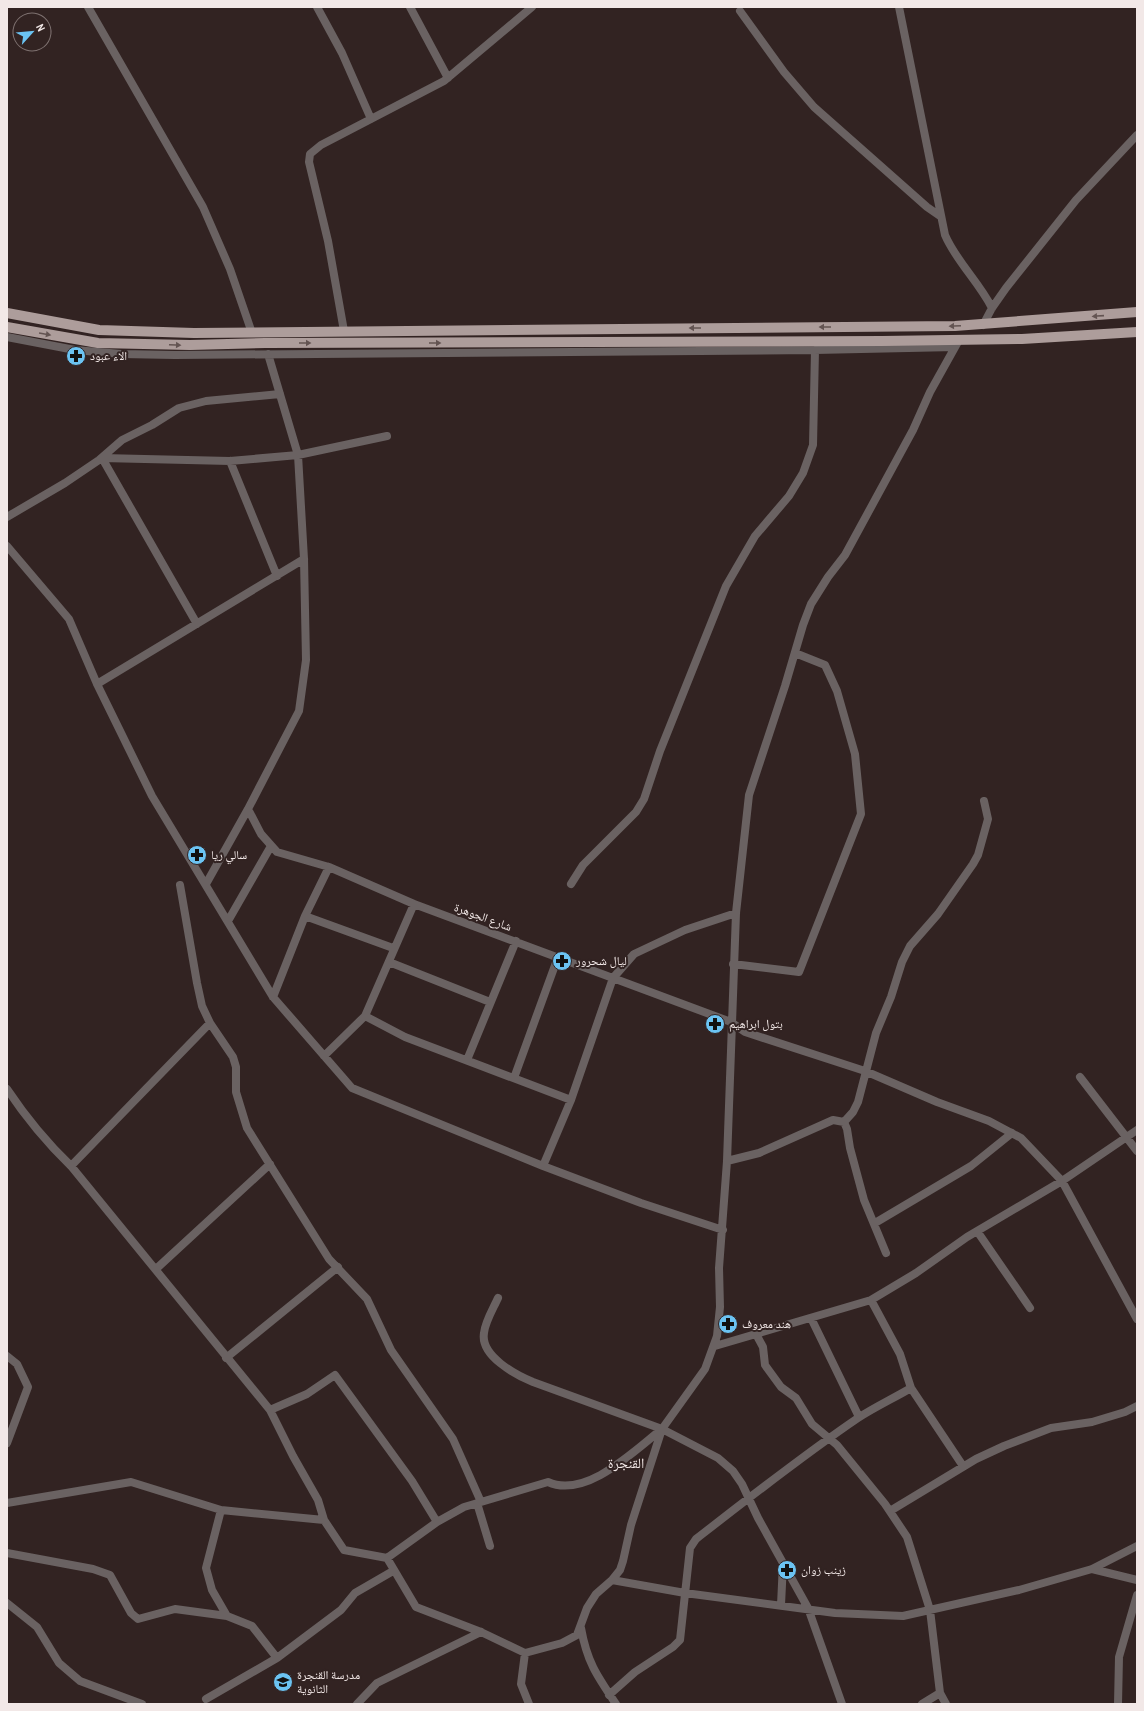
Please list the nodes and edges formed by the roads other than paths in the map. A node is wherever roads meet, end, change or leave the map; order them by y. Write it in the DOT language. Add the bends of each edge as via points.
graph roads {
  1 [pos="88,7"];
  2 [pos="317,7"];
  3 [pos="410,7"];
  4 [pos="532,7"];
  5 [pos="899,7"];
  6 [pos="740,11"];
  7 [pos="448,78"];
  8 [pos="371,119"];
  9 [pos="1137,135"];
  10 [pos="940,216"];
  11 [pos="992,308"];
  12 [pos="1137,312"];
  13 [pos="7,313"];
  14 [pos="983,325"];
  15 [pos="7,327"];
  16 [pos="344,331"];
  17 [pos="1137,332"];
  18 [pos="252,333"];
  19 [pos="7,337"];
  20 [pos="957,343"];
  21 [pos="816,350"];
  22 [pos="268,354"];
  23 [pos="280,394"];
  24 [pos="387,436"];
  25 [pos="298,455"];
  26 [pos="102,458"];
  27 [pos="230,461"];
  28 [pos="7,517"];
  29 [pos="7,546"];
  30 [pos="304,559"];
  31 [pos="276,576"];
  32 [pos="197,624"];
  33 [pos="795,652"];
  34 [pos="97,684"];
  35 [pos="984,801"];
  36 [pos="248,809"];
  37 [pos="271,846"];
  38 [pos="329,867"];
  39 [pos="206,884"];
  40 [pos="571,884"];
  41 [pos="180,885"];
  42 [pos="414,904"];
  43 [pos="736,913"];
  44 [pos="305,916"];
  45 [pos="228,921"];
  46 [pos="516,941"];
  47 [pos="393,948"];
  48 [pos="558,957"];
  49 [pos="389,962"];
  50 [pos="733,964"];
  51 [pos="613,978"];
  52 [pos="274,997"];
  53 [pos="490,1002"];
  54 [pos="365,1016"];
  55 [pos="731,1022"];
  56 [pos="210,1023"];
  57 [pos="324,1056"];
  58 [pos="467,1060"];
  59 [pos="865,1071"];
  60 [pos="1080,1077"];
  61 [pos="514,1078"];
  62 [pos="7,1089"];
  63 [pos="571,1100"];
  64 [pos="844,1122"];
  65 [pos="1137,1130"];
  66 [pos="1012,1133"];
  67 [pos="1126,1138"];
  68 [pos="1137,1151"];
  69 [pos="727,1161"];
  70 [pos="270,1164"];
  71 [pos="71,1166"];
  72 [pos="543,1166"];
  73 [pos="1062,1181"];
  74 [pos="875,1223"];
  75 [pos="722,1230"];
  76 [pos="977,1231"];
  77 [pos="886,1253"];
  78 [pos="338,1267"];
  79 [pos="156,1269"];
  80 [pos="498,1298"];
  81 [pos="871,1300"];
  82 [pos="1030,1308"];
  83 [pos="811,1318"];
  84 [pos="1137,1319"];
  85 [pos="756,1334"];
  86 [pos="715,1346"];
  87 [pos="7,1356"];
  88 [pos="226,1358"];
  89 [pos="911,1388"];
  90 [pos="1137,1406"];
  91 [pos="270,1410"];
  92 [pos="859,1417"];
  93 [pos="662,1429"];
  94 [pos="829,1438"];
  95 [pos="7,1443"];
  96 [pos="963,1466"];
  97 [pos="748,1498"];
  98 [pos="479,1502"];
  99 [pos="7,1504"];
  100 [pos="221,1510"];
  101 [pos="890,1511"];
  102 [pos="324,1520"];
  103 [pos="437,1522"];
  104 [pos="490,1546"];
  105 [pos="1137,1546"];
  106 [pos="7,1553"];
  107 [pos="387,1558"];
  108 [pos="783,1563"];
  109 [pos="1092,1569"];
  110 [pos="393,1571"];
  111 [pos="612,1580"];
  112 [pos="1137,1580"];
  113 [pos="685,1593"];
  114 [pos="1137,1594"];
  115 [pos="7,1604"];
  116 [pos="781,1604"];
  117 [pos="808,1608"];
  118 [pos="930,1610"];
  119 [pos="227,1616"];
  120 [pos="581,1628"];
  121 [pos="481,1632"];
  122 [pos="526,1653"];
  123 [pos="277,1658"];
  124 [pos="940,1693"];
  125 [pos="609,1695"];
  126 [pos="206,1699"];
  127 [pos="142,1704"];
  128 [pos="357,1704"];
  129 [pos="529,1704"];
  130 [pos="616,1704"];
  131 [pos="842,1704"];
  132 [pos="922,1704"];
  133 [pos="946,1704"];
  134 [pos="1118,1704"];
  1 -- 18 [label="street" via="203,207 230,269"];
  2 -- 8 [label="street" via="342,53"];
  3 -- 7 [label="street"];
  4 -- 7 [label="street"];
  5 -- 10 [label="street"];
  6 -- 10 [label="street" via="784,72 814,107 926,207"];
  7 -- 8 [label="street"];
  8 -- 16 [label="street" via="310,154 309,162 328,241"];
  9 -- 11 [label="street" via="1076,200"];
  10 -- 11 [label="street" via="949,244 983,291"];
  11 -- 14 [label="street"];
  12 -- 14 [label="main road, one-way"];
  13 -- 18 [label="main road" via="99,330"];
  14 -- 16 [label="main road, one-way"];
  15 -- 20 [label="main road, one-way" via="98,343 190,346 273,343"];
  16 -- 18 [label="main road"];
  17 -- 20 [label="main road"];
  19 -- 22 [label="street" via="75,350 121,354"];
  20 -- 21 [label="street"];
  20 -- 33 [label="street" via="845,555 811,604"];
  21 -- 22 [label="street"];
  21 -- 40 [label="street" via="812,445 803,473 789,496 755,536 726,586 660,751 644,799 636,812 583,865"];
  22 -- 23 [label="street"];
  23 -- 25 [label="street"];
  23 -- 26 [label="street" via="206,401 179,408 152,426 122,440"];
  24 -- 25 [label="street"];
  25 -- 27 [label="street"];
  25 -- 30 [label="street"];
  26 -- 27 [label="street"];
  26 -- 28 [label="street" via="65,484"];
  26 -- 32 [label="street"];
  27 -- 31 [label="street"];
  29 -- 34 [label="street" via="69,620"];
  30 -- 31 [label="street"];
  30 -- 36 [label="street" via="306,660 299,711"];
  31 -- 32 [label="street"];
  32 -- 34 [label="street"];
  33 -- 43 [label="street" via="749,795"];
  33 -- 50 [label="street" via="825,665 837,691 854,754 861,814 799,972"];
  34 -- 39 [label="street" via="152,796"];
  35 -- 59 [label="street" via="988,819 978,854 938,914 910,946 876,1033"];
  36 -- 37 [label="street, شارع الجوهرة" via="261,834"];
  36 -- 39 [label="street"];
  37 -- 38 [label="street, شارع الجوهرة" via="277,852"];
  37 -- 45 [label="street"];
  38 -- 42 [label="street, شارع الجوهرة"];
  38 -- 44 [label="street"];
  39 -- 45 [label="street"];
  41 -- 56 [label="street" via="197,983 202,1006"];
  42 -- 46 [label="street, شارع الجوهرة"];
  42 -- 47 [label="street"];
  43 -- 50 [label="street"];
  43 -- 51 [label="street" via="685,930 634,954"];
  44 -- 47 [label="street"];
  44 -- 52 [label="street"];
  45 -- 52 [label="street"];
  46 -- 48 [label="street, شارع الجوهرة"];
  46 -- 53 [label="street"];
  47 -- 49 [label="street"];
  48 -- 51 [label="street, شارع الجوهرة"];
  48 -- 61 [label="street"];
  49 -- 53 [label="street"];
  49 -- 54 [label="street"];
  50 -- 55 [label="street"];
  51 -- 55 [label="street, شارع الجوهرة"];
  51 -- 63 [label="street"];
  52 -- 57 [label="street"];
  53 -- 58 [label="street"];
  54 -- 57 [label="street"];
  54 -- 58 [label="street" via="405,1037"];
  55 -- 59 [label="street, شارع الجوهرة" via="744,1032"];
  55 -- 69 [label="street"];
  56 -- 70 [label="street" via="233,1057 236,1067 236,1092 247,1128"];
  56 -- 71 [label="street"];
  57 -- 72 [label="street" via="352,1088"];
  58 -- 61 [label="street"];
  59 -- 64 [label="street" via="858,1102"];
  59 -- 66 [label="street, شارع الجوهرة"];
  60 -- 67 [label="street"];
  61 -- 63 [label="street"];
  62 -- 71 [label="street" via="27,1120"];
  63 -- 72 [label="street"];
  64 -- 69 [label="street" via="833,1120 758,1153"];
  64 -- 74 [label="street" via="856,1174"];
  65 -- 67 [label="street"];
  66 -- 73 [label="street, شارع الجوهرة" via="1030,1146"];
  66 -- 74 [label="street" via="971,1166"];
  67 -- 68 [label="street"];
  67 -- 73 [label="street"];
  69 -- 75 [label="street"];
  70 -- 78 [label="street" via="329,1259"];
  70 -- 79 [label="street"];
  71 -- 79 [label="street"];
  72 -- 75 [label="street"];
  73 -- 76 [label="street"];
  73 -- 84 [label="street, شارع الجوهرة"];
  74 -- 77 [label="street"];
  75 -- 86 [label="street" via="719,1268 720,1307"];
  76 -- 81 [label="street"];
  76 -- 82 [label="street"];
  78 -- 88 [label="street"];
  78 -- 98 [label="street" via="367,1299 391,1350 453,1439"];
  79 -- 88 [label="street"];
  80 -- 93 [label="street" via="484,1332 484,1339 500,1365 533,1382"];
  81 -- 83 [label="street"];
  81 -- 89 [label="street" via="900,1354"];
  83 -- 85 [label="street"];
  83 -- 92 [label="street"];
  85 -- 86 [label="street"];
  85 -- 94 [label="street" via="763,1347 765,1365 781,1387 796,1398 812,1424"];
  86 -- 93 [label="street" via="705,1369"];
  87 -- 95 [label="street" via="17,1364 28,1387"];
  88 -- 91 [label="street"];
  89 -- 92 [label="street"];
  89 -- 96 [label="street"];
  90 -- 96 [label="street" via="1092,1422 1051,1428 1004,1446"];
  91 -- 102 [label="street" via="318,1500"];
  91 -- 103 [label="street" via="307,1394 335,1375 412,1481"];
  92 -- 94 [label="street"];
  93 -- 97 [label="street" via="718,1458 733,1471"];
  93 -- 98 [label="street" via="610,1470 576,1485 555,1485 548,1482"];
  93 -- 111 [label="street" via="623,1561"];
  94 -- 97 [label="street"];
  94 -- 101 [label="street"];
  96 -- 101 [label="street"];
  97 -- 108 [label="street"];
  97 -- 113 [label="street" via="696,1539 690,1548"];
  98 -- 103 [label="street"];
  98 -- 104 [label="street"];
  99 -- 100 [label="street" via="131,1482"];
  100 -- 102 [label="street"];
  100 -- 119 [label="street" via="206,1568 212,1590"];
  101 -- 118 [label="street" via="907,1537"];
  102 -- 107 [label="street" via="344,1550"];
  103 -- 107 [label="street"];
  105 -- 109 [label="street"];
  106 -- 119 [label="street" via="93,1569 110,1575 131,1613 138,1619 175,1609"];
  107 -- 110 [label="street"];
  108 -- 116 [label="street"];
  108 -- 117 [label="street"];
  109 -- 112 [label="street"];
  109 -- 118 [label="street" via="1019,1590"];
  110 -- 121 [label="street" via="416,1607"];
  110 -- 123 [label="street" via="355,1593 341,1610"];
  111 -- 113 [label="street"];
  111 -- 120 [label="street" via="596,1594 587,1608"];
  113 -- 116 [label="street"];
  113 -- 125 [label="street" via="680,1640 635,1672"];
  114 -- 134 [label="street" via="1119,1657"];
  115 -- 127 [label="street" via="37,1627 59,1663 80,1681"];
  116 -- 117 [label="street"];
  117 -- 118 [label="street" via="835,1613 903,1616"];
  117 -- 131 [label="street"];
  118 -- 124 [label="street"];
  119 -- 123 [label="street" via="252,1626"];
  120 -- 122 [label="street" via="577,1635 562,1643"];
  120 -- 125 [label="street" via="585,1651"];
  121 -- 122 [label="street"];
  121 -- 128 [label="street" via="377,1683"];
  122 -- 129 [label="street" via="521,1684"];
  123 -- 126 [label="street"];
  124 -- 132 [label="street"];
  124 -- 133 [label="street"];
  125 -- 130 [label="street"];
}
